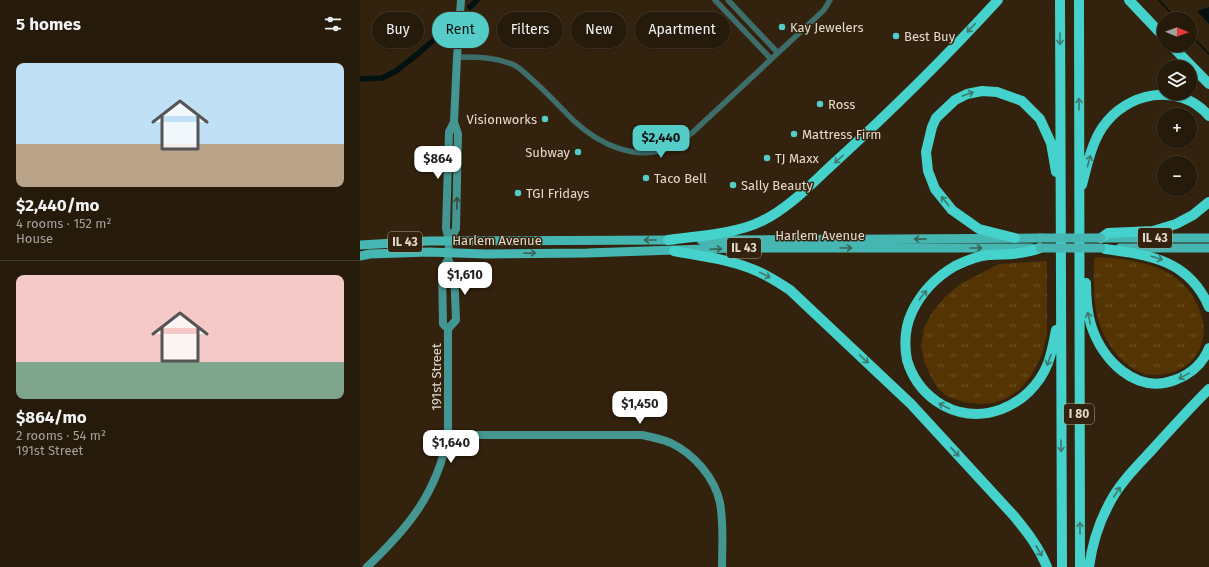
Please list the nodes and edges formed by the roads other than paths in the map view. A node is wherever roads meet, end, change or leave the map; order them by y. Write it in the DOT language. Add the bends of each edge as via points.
graph roads {
  1 [pos="461,0"];
  2 [pos="715,0"];
  3 [pos="728,0"];
  4 [pos="830,0"];
  5 [pos="998,0"];
  6 [pos="1060,0"];
  7 [pos="1079,0"];
  8 [pos="1129,0"];
  9 [pos="1157,30"];
  10 [pos="1178,52"];
  11 [pos="778,53"];
  12 [pos="457,57"];
  13 [pos="771,59"];
  14 [pos="1209,84"];
  15 [pos="1209,116"];
  16 [pos="1078,199"];
  17 [pos="1060,201"];
  18 [pos="1209,202"];
  19 [pos="1015,238"];
  20 [pos="1209,238"];
  21 [pos="668,240"];
  22 [pos="449,241"];
  23 [pos="1040,243"];
  24 [pos="360,245"];
  25 [pos="1102,245"];
  26 [pos="1209,248"];
  27 [pos="674,250"];
  28 [pos="360,256"];
  29 [pos="449,256"];
  30 [pos="1080,260"];
  31 [pos="1209,307"];
  32 [pos="1061,309"];
  33 [pos="448,329"];
  34 [pos="1209,348"];
  35 [pos="1209,389"];
  36 [pos="448,435"];
  37 [pos="367,567"];
  38 [pos="722,567"];
  39 [pos="1046,567"];
  40 [pos="1062,567"];
  41 [pos="1080,567"];
  42 [pos="1089,567"];
  1 -- 12 [label="street, 191st Street"];
  2 -- 13 [label="street"];
  3 -- 11 [label="street"];
  4 -- 11 [label="street" via="824,10"];
  5 -- 21 [label="highway, one-way" via="871,130 784,208 744,228"];
  6 -- 17 [label="highway, I 80, one-way"];
  16 -- 7 [label="highway, I 80, one-way"];
  8 -- 9 [label="highway"];
  10 -- 14 [label="highway"];
  11 -- 13 [label="street"];
  12 -- 13 [label="street" via="490,58 515,65 575,122 603,142 636,153 672,147 692,133"];
  12 -- 22 [label="street, 191st Street" via="454,122 449,132 446,228"];
  16 -- 15 [label="highway, one-way" via="1098,135 1107,121 1129,103 1151,95 1168,95 1184,98"];
  16 -- 30 [label="highway, I 80"];
  19 -- 17 [label="highway, one-way" via="979,229 952,210 935,188 928,171 927,141 936,118 955,100 982,91 997,92 1022,101 1040,119 1051,144"];
  17 -- 32 [label="highway, I 80"];
  18 -- 25 [label="highway" via="1193,215 1170,226 1153,231 1108,233"];
  19 -- 21 [label="main road, Harlem Avenue / IL 43, one-way"];
  19 -- 23 [label="main road, Harlem Avenue / IL 43"];
  20 -- 25 [label="main road, Harlem Avenue / IL 43"];
  21 -- 22 [label="main road, Harlem Avenue / IL 43, one-way"];
  22 -- 24 [label="main road, Harlem Avenue / IL 43"];
  22 -- 29 [label="street, 191st Street"];
  23 -- 25 [label="main road, Harlem Avenue / IL 43, bridge"];
  27 -- 23 [label="main road, Harlem Avenue / IL 43, one-way"];
  32 -- 23 [label="highway, one-way" via="1053,350 1045,370 1031,390 1007,407 982,414 953,410 931,398 912,374 905,347 908,324 919,300 934,282 955,266 976,258 1025,253"];
  25 -- 26 [label="main road, Harlem Avenue / IL 43"];
  25 -- 31 [label="highway, one-way" via="1172,264 1195,283"];
  29 -- 27 [label="main road, Harlem Avenue / IL 43, one-way"];
  27 -- 39 [label="highway, one-way" via="751,268 790,290 911,404 1030,535"];
  28 -- 29 [label="main road, Harlem Avenue / IL 43"];
  29 -- 33 [label="street, 191st Street" via="442,269 443,324"];
  29 -- 33 [label="street, 191st Street" via="454,269 456,320"];
  34 -- 30 [label="highway, one-way" via="1197,366 1172,382 1149,383 1124,374 1110,360 1095,335 1088,312 1085,270"];
  41 -- 30 [label="highway, I 80, one-way"];
  32 -- 40 [label="highway, I 80, one-way"];
  33 -- 36 [label="street, 191st Street"];
  42 -- 35 [label="highway, one-way" via="1098,530 1108,505 1120,486"];
  36 -- 37 [label="street, 191st Street" via="435,479 424,501 399,535"];
  36 -- 38 [label="street" via="642,436 671,443 697,462 714,487 722,517"];
}
